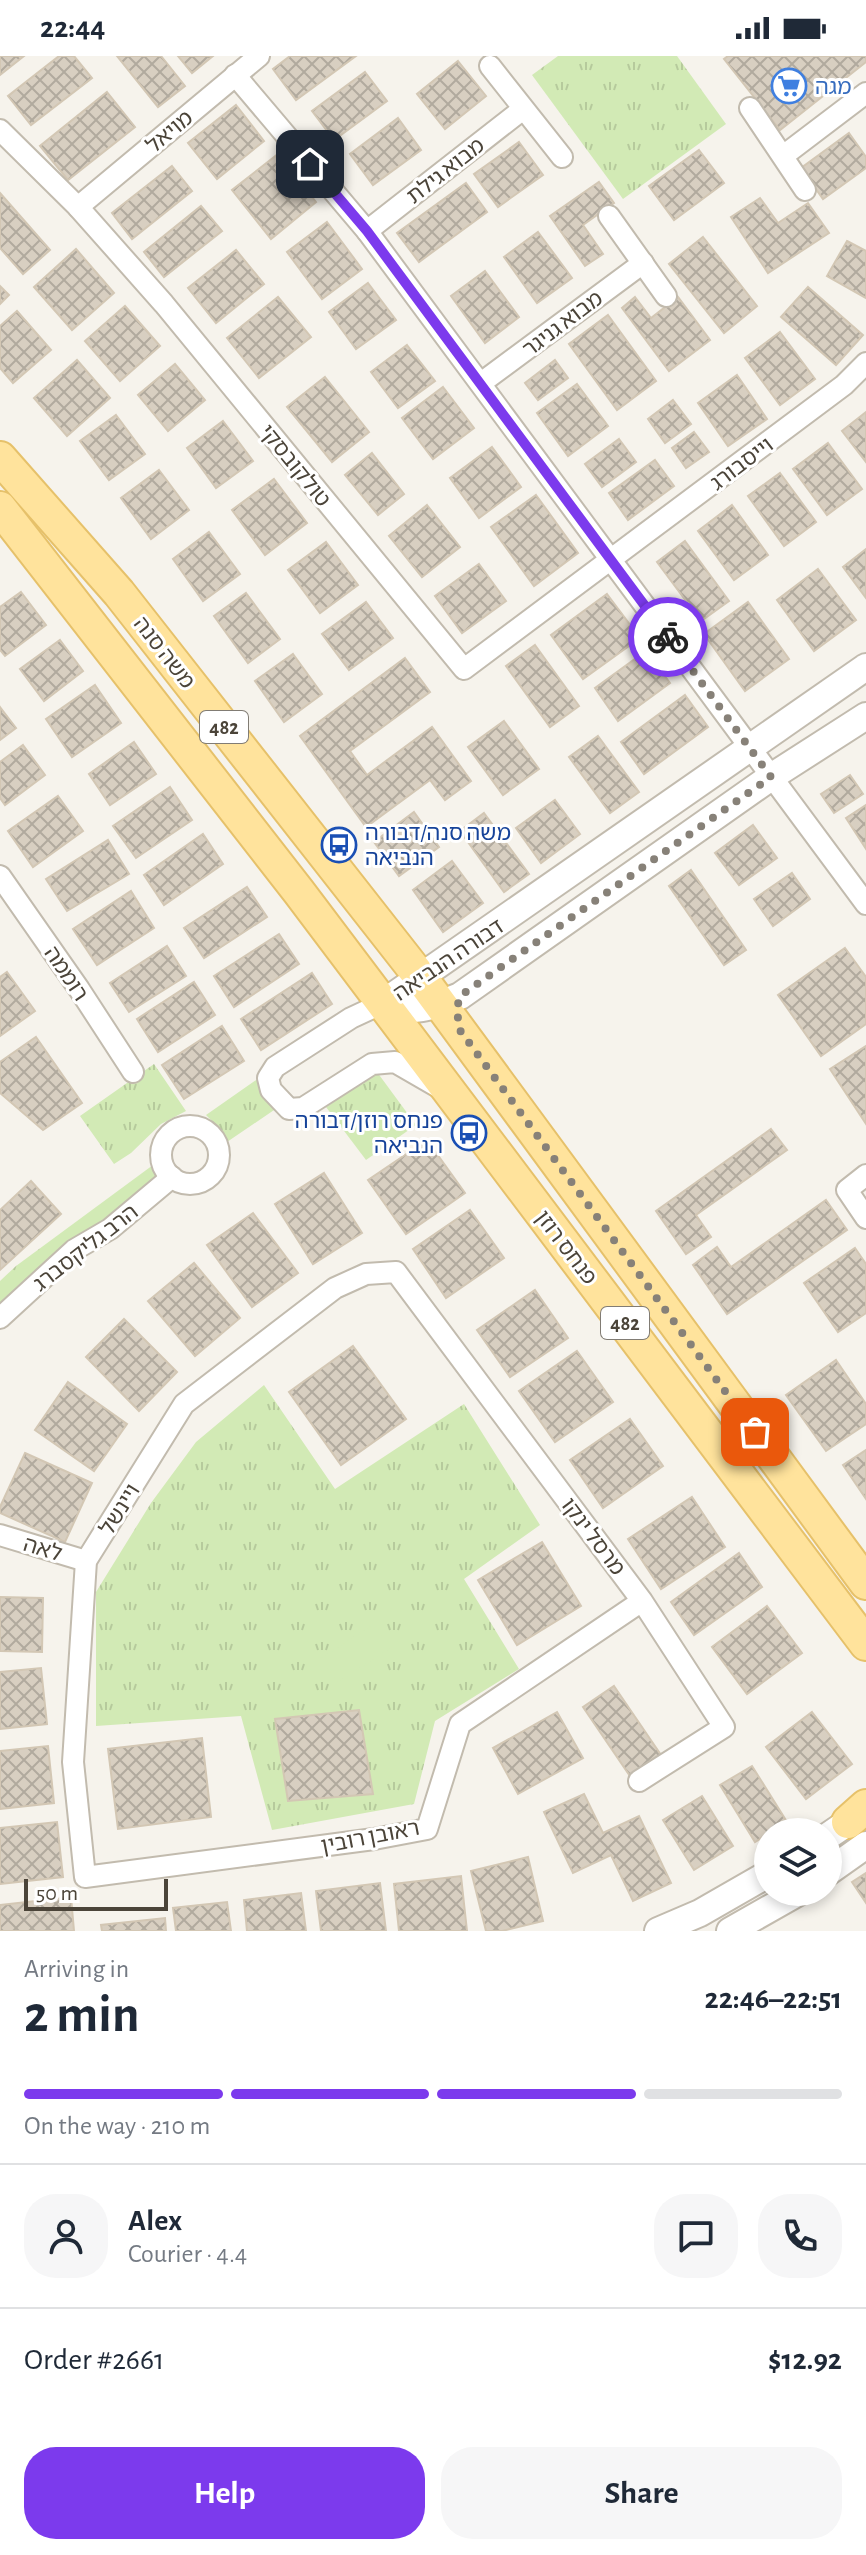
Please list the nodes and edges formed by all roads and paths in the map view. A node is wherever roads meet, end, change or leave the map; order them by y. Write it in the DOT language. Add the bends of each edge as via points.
graph roads {
  1 [pos="259,56"];
  2 [pos="490,66"];
  3 [pos="235,75"];
  4 [pos="866,93"];
  5 [pos="750,108"];
  6 [pos="523,109"];
  7 [pos="0,130"];
  8 [pos="783,156"];
  9 [pos="562,157"];
  10 [pos="805,190"];
  11 [pos="78,207"];
  12 [pos="609,216"];
  13 [pos="367,231"];
  14 [pos="643,263"];
  15 [pos="666,296"];
  16 [pos="866,363"];
  17 [pos="481,383"];
  18 [pos="0,458"];
  19 [pos="0,508"];
  20 [pos="612,560"];
  21 [pos="866,667"];
  22 [pos="866,716"];
  23 [pos="749,747"];
  24 [pos="771,777"];
  25 [pos="0,876"];
  26 [pos="864,897"];
  27 [pos="432,971"];
  28 [pos="383,1003"];
  29 [pos="453,1010"];
  30 [pos="133,1072"];
  31 [pos="454,1097"];
  32 [pos="866,1175"];
  33 [pos="172,1177"];
  34 [pos="866,1218"];
  35 [pos="396,1272"];
  36 [pos="0,1318"];
  37 [pos="0,1535"];
  38 [pos="86,1561"];
  39 [pos="866,1583"];
  40 [pos="642,1601"];
  41 [pos="866,1644"];
  42 [pos="639,1781"];
  43 [pos="855,1824"];
  44 [pos="842,1847"];
  45 [pos="85,1877"];
  46 [pos="754,1882"];
  47 [pos="774,1906"];
  48 [pos="658,1931"];
  49 [pos="730,1931"];
  1 -- 3 [label="street, מויאל"];
  2 -- 6 [label="street"];
  3 -- 11 [label="street, מויאל"];
  3 -- 13 [label="street"];
  4 -- 8 [label="street"];
  5 -- 8 [label="street"];
  6 -- 9 [label="street"];
  6 -- 13 [label="street, מבוא גילת"];
  7 -- 11 [label="street, טולקובסקי"];
  8 -- 10 [label="street"];
  11 -- 20 [label="street, טולקובסקי" via="464,669"];
  12 -- 14 [label="street"];
  13 -- 17 [label="street"];
  14 -- 15 [label="street"];
  14 -- 17 [label="street, מבוא גניגר"];
  16 -- 20 [label="street, וייסבורג"];
  17 -- 20 [label="street"];
  18 -- 27 [label="main road, משה סנה / 482" via="119,593 395,946"];
  19 -- 28 [label="main road, משה סנה / 482"];
  20 -- 23 [label="street"];
  21 -- 23 [label="street, דבורה הנביאה"];
  22 -- 24 [label="street, דבורה הנביאה"];
  23 -- 24 [label="street"];
  23 -- 27 [label="street, דבורה הנביאה"];
  24 -- 26 [label="street"];
  24 -- 29 [label="street, דבורה הנביאה"];
  25 -- 30 [label="street, רוממה"];
  27 -- 28 [label="street, דבורה הנביאה"];
  27 -- 29 [label="main road, משה סנה / 482"];
  28 -- 29 [label="street, דבורה הנביאה" via="398,1010"];
  28 -- 31 [label="main road, פנחס רוזן / 482"];
  28 -- 31 [label="street" via="275,1067 268,1078 271,1090 289,1109 303,1108 372,1064 395,1062"];
  29 -- 39 [label="main road, פנחס רוזן / 482"];
  31 -- 41 [label="main road, פנחס רוזן / 482"];
  32 -- 34 [label="street" via="847,1190"];
  33 -- 36 [label="street, הרב גליקסברג" via="110,1229 74,1250"];
  35 -- 38 [label="street, ויינשל" via="366,1274 335,1288 184,1404"];
  35 -- 40 [label="street, מרסל ינקו"];
  37 -- 38 [label="street, לאה"];
  38 -- 45 [label="street, ויינשל" via="73,1762"];
  40 -- 42 [label="street, מרסל ינקו" via="724,1727"];
  40 -- 45 [label="street, ראובן רובין" via="460,1724 427,1829"];
  43 -- 44 [label="street"];
  46 -- 48 [label="street"];
  47 -- 49 [label="street"];
}
